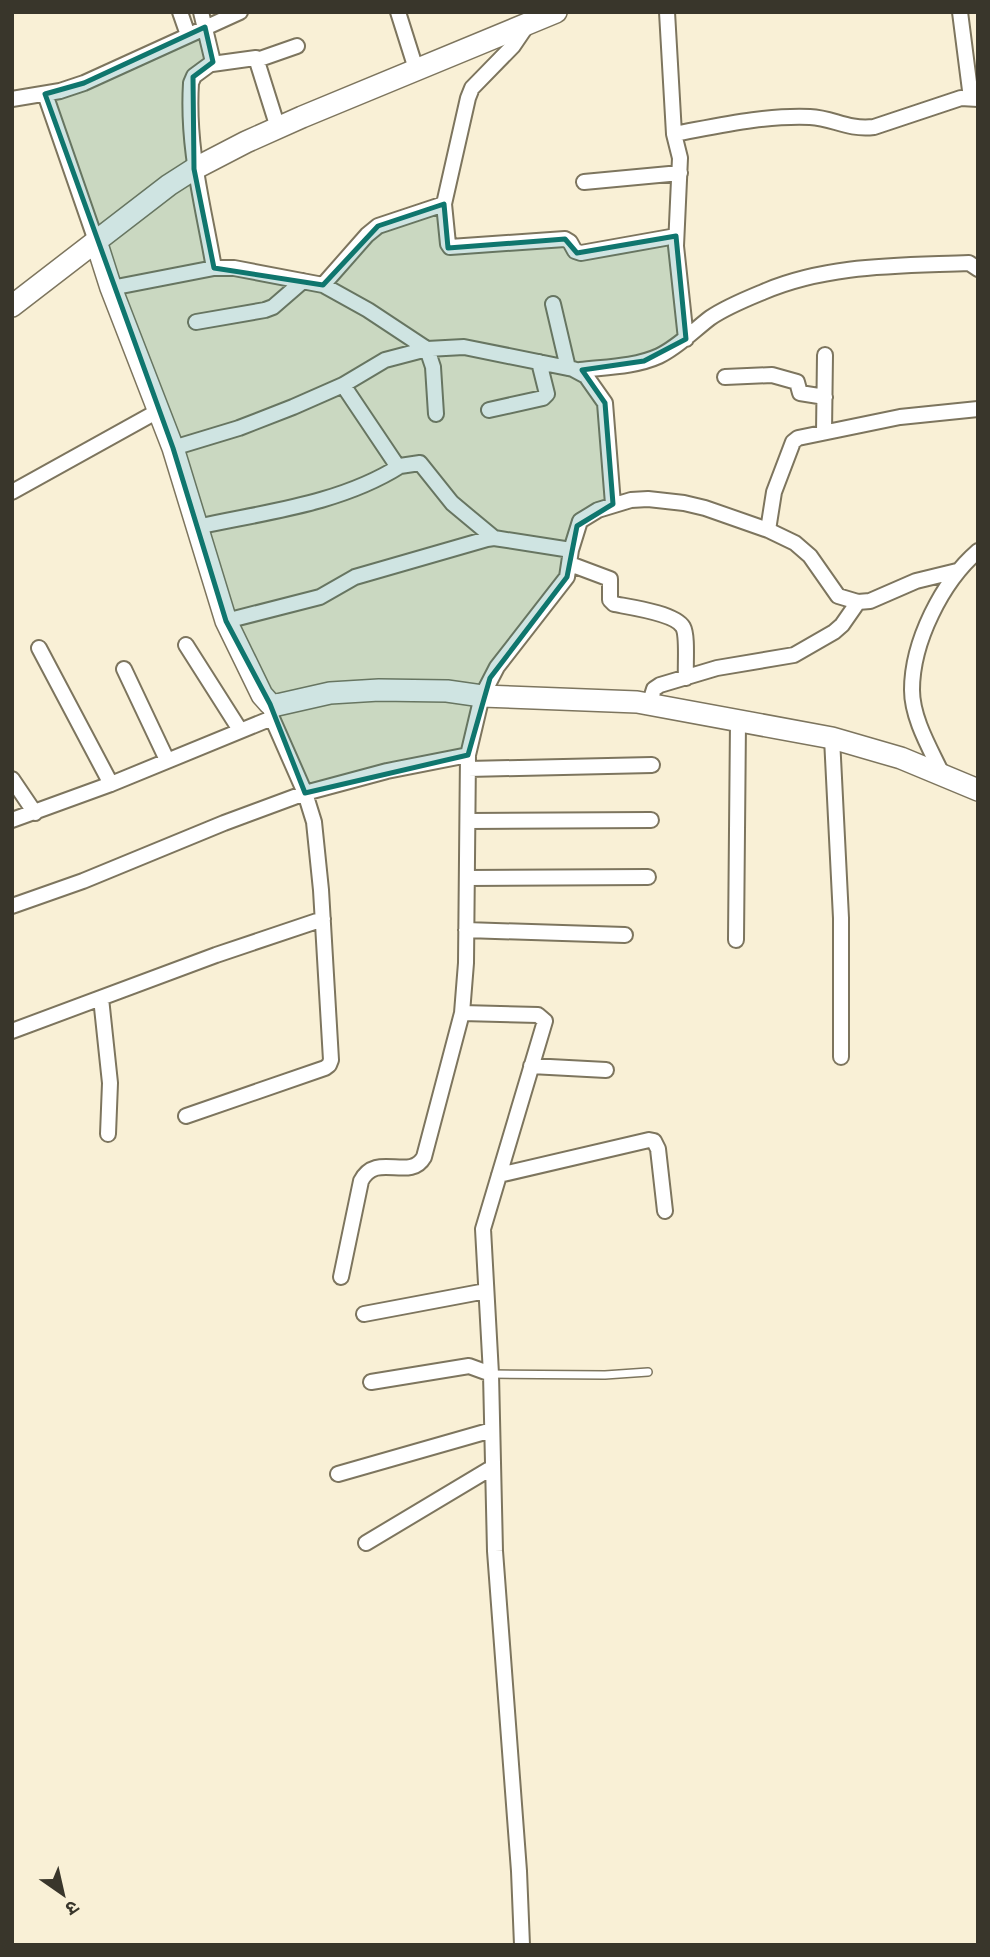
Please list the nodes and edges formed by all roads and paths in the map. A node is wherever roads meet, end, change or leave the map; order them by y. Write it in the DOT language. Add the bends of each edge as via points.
graph roads {
  1 [pos="180,12"];
  2 [pos="201,12"];
  3 [pos="240,12"];
  4 [pos="398,12"];
  5 [pos="556,12"];
  6 [pos="667,12"];
  7 [pos="960,12"];
  8 [pos="529,23"];
  9 [pos="205,27"];
  10 [pos="188,35"];
  11 [pos="297,46"];
  12 [pos="257,60"];
  13 [pos="212,64"];
  14 [pos="416,69"];
  15 [pos="46,94"];
  16 [pos="975,98"];
  17 [pos="12,99"];
  18 [pos="278,128"];
  19 [pos="674,135"];
  20 [pos="194,169"];
  21 [pos="680,173"];
  22 [pos="584,182"];
  23 [pos="444,204"];
  24 [pos="676,236"];
  25 [pos="96,241"];
  26 [pos="214,268"];
  27 [pos="978,270"];
  28 [pos="303,281"];
  29 [pos="323,285"];
  30 [pos="111,288"];
  31 [pos="553,304"];
  32 [pos="12,306"];
  33 [pos="196,322"];
  34 [pos="686,339"];
  35 [pos="427,349"];
  36 [pos="825,355"];
  37 [pos="539,362"];
  38 [pos="574,369"];
  39 [pos="725,377"];
  40 [pos="343,385"];
  41 [pos="825,397"];
  42 [pos="978,409"];
  43 [pos="489,410"];
  44 [pos="158,411"];
  45 [pos="436,414"];
  46 [pos="824,432"];
  47 [pos="173,449"];
  48 [pos="400,466"];
  49 [pos="12,492"];
  50 [pos="613,504"];
  51 [pos="197,527"];
  52 [pos="768,530"];
  53 [pos="494,538"];
  54 [pos="978,551"];
  55 [pos="570,557"];
  56 [pos="957,571"];
  57 [pos="858,602"];
  58 [pos="226,621"];
  59 [pos="186,645"];
  60 [pos="39,648"];
  61 [pos="124,669"];
  62 [pos="686,678"];
  63 [pos="482,696"];
  64 [pos="649,705"];
  65 [pos="271,711"];
  66 [pos="738,722"];
  67 [pos="240,730"];
  68 [pos="832,738"];
  69 [pos="167,760"];
  70 [pos="468,762"];
  71 [pos="652,765"];
  72 [pos="943,776"];
  73 [pos="12,779"];
  74 [pos="111,783"];
  75 [pos="978,790"];
  76 [pos="305,793"];
  77 [pos="35,813"];
  78 [pos="12,820"];
  79 [pos="651,820"];
  80 [pos="468,821"];
  81 [pos="648,877"];
  82 [pos="467,878"];
  83 [pos="12,906"];
  84 [pos="323,919"];
  85 [pos="466,930"];
  86 [pos="625,936"];
  87 [pos="736,940"];
  88 [pos="101,998"];
  89 [pos="462,1013"];
  90 [pos="12,1031"];
  91 [pos="841,1057"];
  92 [pos="531,1066"];
  93 [pos="606,1070"];
  94 [pos="186,1116"];
  95 [pos="108,1134"];
  96 [pos="499,1175"];
  97 [pos="665,1211"];
  98 [pos="341,1277"];
  99 [pos="486,1291"];
  100 [pos="364,1314"];
  101 [pos="648,1371"];
  102 [pos="491,1374"];
  103 [pos="371,1382"];
  104 [pos="492,1430"];
  105 [pos="493,1467"];
  106 [pos="338,1474"];
  107 [pos="366,1543"];
  108 [pos="522,1945"];
  1 -- 10 [label="street"];
  2 -- 9 [label="street"];
  3 -- 9 [label="street"];
  4 -- 14 [label="street"];
  5 -- 8 [label="street"];
  6 -- 19 [label="street"];
  7 -- 16 [label="street"];
  8 -- 14 [label="street"];
  8 -- 23 [label="street" via="472,88"];
  9 -- 10 [label="street"];
  9 -- 13 [label="street"];
  10 -- 15 [label="street" via="83,83"];
  11 -- 12 [label="street"];
  12 -- 13 [label="street"];
  12 -- 18 [label="street"];
  13 -- 20 [label="street" via="191,83"];
  14 -- 18 [label="street"];
  15 -- 17 [label="street"];
  15 -- 25 [label="street"];
  16 -- 19 [label="street" via="961,98 874,127 852,128 806,117 746,121"];
  18 -- 20 [label="street"];
  19 -- 21 [label="street"];
  20 -- 25 [label="street"];
  20 -- 26 [label="street"];
  21 -- 22 [label="street"];
  21 -- 24 [label="street"];
  23 -- 24 [label="street" via="450,247 565,239 581,253"];
  23 -- 29 [label="street" via="378,226"];
  24 -- 34 [label="street"];
  25 -- 30 [label="street"];
  25 -- 32 [label="street"];
  26 -- 28 [label="street"];
  26 -- 30 [label="street"];
  27 -- 34 [label="street" via="969,263 835,271 766,290 727,308"];
  28 -- 29 [label="street"];
  28 -- 33 [label="street" via="273,307"];
  29 -- 35 [label="street"];
  30 -- 44 [label="street"];
  31 -- 38 [label="street"];
  34 -- 38 [label="street" via="644,361"];
  35 -- 37 [label="street" via="464,347"];
  35 -- 40 [label="street" via="385,360"];
  35 -- 45 [label="street"];
  36 -- 41 [label="street"];
  37 -- 38 [label="street"];
  37 -- 43 [label="street" via="547,394 543,398"];
  38 -- 50 [label="street" via="586,376 605,403"];
  39 -- 41 [label="street" via="772,375 797,382 800,393"];
  40 -- 47 [label="street" via="239,428"];
  40 -- 48 [label="street"];
  41 -- 46 [label="street"];
  42 -- 46 [label="street" via="900,417"];
  44 -- 47 [label="street"];
  44 -- 49 [label="street"];
  46 -- 52 [label="street" via="805,434 793,442 774,492"];
  47 -- 51 [label="street"];
  48 -- 51 [label="street" via="311,502"];
  48 -- 53 [label="street" via="420,463 452,503"];
  50 -- 52 [label="street" via="648,499 684,503"];
  50 -- 55 [label="street" via="580,521"];
  51 -- 58 [label="street"];
  52 -- 57 [label="street" via="803,549 838,596"];
  53 -- 55 [label="street"];
  53 -- 58 [label="street" via="355,577 320,597"];
  54 -- 56 [label="street"];
  55 -- 62 [label="street" via="610,579 614,604 680,623"];
  55 -- 63 [label="street" via="568,577 497,667"];
  56 -- 57 [label="street"];
  56 -- 72 [label="street" via="924,634 912,691 915,710"];
  57 -- 62 [label="street" via="842,625 794,655"];
  58 -- 65 [label="street"];
  59 -- 67 [label="street"];
  60 -- 74 [label="street"];
  61 -- 69 [label="street"];
  62 -- 64 [label="street" via="657,686"];
  63 -- 64 [label="street" via="607,699"];
  63 -- 65 [label="street" via="348,690 277,705"];
  63 -- 70 [label="street"];
  64 -- 66 [label="street"];
  65 -- 67 [label="street"];
  65 -- 76 [label="street"];
  66 -- 68 [label="street"];
  66 -- 87 [label="street"];
  67 -- 69 [label="street"];
  68 -- 72 [label="street"];
  68 -- 91 [label="street" via="841,918"];
  69 -- 74 [label="street"];
  70 -- 71 [label="street"];
  70 -- 76 [label="street" via="387,771"];
  70 -- 80 [label="street"];
  72 -- 75 [label="street"];
  73 -- 77 [label="street"];
  74 -- 77 [label="street"];
  76 -- 83 [label="street"];
  76 -- 84 [label="street" via="314,822"];
  77 -- 78 [label="street"];
  79 -- 80 [label="street"];
  80 -- 82 [label="street"];
  81 -- 82 [label="street"];
  82 -- 85 [label="street"];
  84 -- 88 [label="street"];
  84 -- 94 [label="street" via="329,1065"];
  85 -- 86 [label="street"];
  85 -- 89 [label="street"];
  88 -- 90 [label="street"];
  88 -- 95 [label="street" via="110,1083"];
  89 -- 92 [label="street" via="543,1017"];
  89 -- 98 [label="street" via="424,1157 414,1166 367,1170"];
  92 -- 93 [label="street"];
  92 -- 96 [label="street"];
  96 -- 97 [label="street" via="654,1141"];
  96 -- 99 [label="street" via="483,1228"];
  99 -- 100 [label="street"];
  99 -- 102 [label="street"];
  101 -- 102 [label="lane" via="605,1376"];
  102 -- 103 [label="street" via="477,1367 461,1367"];
  102 -- 104 [label="street"];
  104 -- 105 [label="street"];
  104 -- 106 [label="street"];
  105 -- 107 [label="street"];
  105 -- 108 [label="street"];
}
